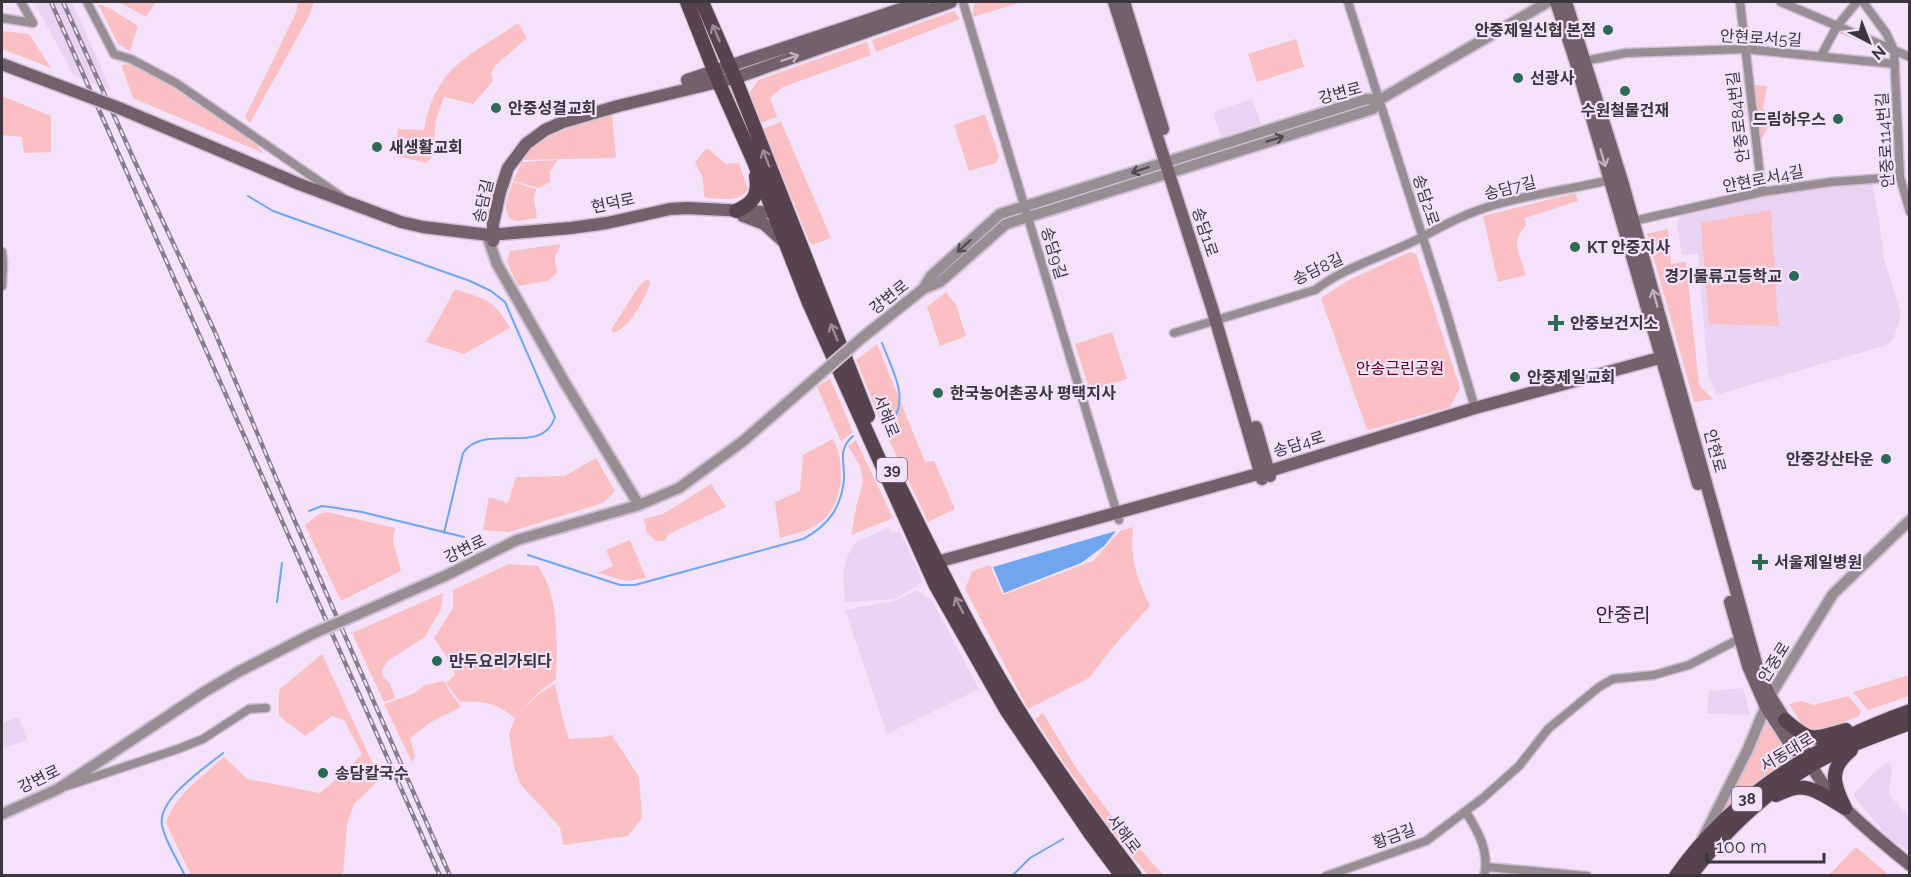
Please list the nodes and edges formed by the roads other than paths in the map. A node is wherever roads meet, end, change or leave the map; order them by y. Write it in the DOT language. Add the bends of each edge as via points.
graph roads {
  1 [pos="21,2"];
  2 [pos="87,2"];
  3 [pos="687,2"];
  4 [pos="702,2"];
  5 [pos="922,2"];
  6 [pos="951,2"];
  7 [pos="963,2"];
  8 [pos="1114,2"];
  9 [pos="1124,2"];
  10 [pos="1348,2"];
  11 [pos="1548,2"];
  12 [pos="1556,2"];
  13 [pos="1566,2"];
  14 [pos="1740,2"];
  15 [pos="1781,2"];
  16 [pos="1857,2"];
  17 [pos="1863,2"];
  18 [pos="2,18"];
  19 [pos="1837,26"];
  20 [pos="1744,49"];
  21 [pos="1894,50"];
  22 [pos="1821,56"];
  23 [pos="1910,57"];
  24 [pos="1580,62"];
  25 [pos="2,64"];
  26 [pos="1895,64"];
  27 [pos="732,71"];
  28 [pos="716,77"];
  29 [pos="1379,100"];
  30 [pos="754,162"];
  31 [pos="1171,166"];
  32 [pos="1900,177"];
  33 [pos="1610,180"];
  34 [pos="1762,192"];
  35 [pos="351,204"];
  36 [pos="497,205"];
  37 [pos="1026,211"];
  38 [pos="1910,212"];
  39 [pos="740,213"];
  40 [pos="781,216"];
  41 [pos="1628,223"];
  42 [pos="520,233"];
  43 [pos="491,238"];
  44 [pos="1423,238"];
  45 [pos="786,244"];
  46 [pos="2,252"];
  47 [pos="2,286"];
  48 [pos="1219,319"];
  49 [pos="1174,333"];
  50 [pos="1666,360"];
  51 [pos="1475,408"];
  52 [pos="1489,410"];
  53 [pos="1266,476"];
  54 [pos="639,505"];
  55 [pos="1118,517"];
  56 [pos="1910,520"];
  57 [pos="939,565"];
  58 [pos="1739,639"];
  59 [pos="1768,702"];
  60 [pos="266,708"];
  61 [pos="1910,711"];
  62 [pos="1785,720"];
  63 [pos="1910,723"];
  64 [pos="1869,727"];
  65 [pos="1861,742"];
  66 [pos="1806,760"];
  67 [pos="58,789"];
  68 [pos="1762,800"];
  69 [pos="1845,808"];
  70 [pos="1466,812"];
  71 [pos="2,814"];
  72 [pos="1699,845"];
  73 [pos="1910,865"];
  74 [pos="1485,871"];
  75 [pos="1566,875"];
  76 [pos="1122,876"];
  77 [pos="1135,876"];
  78 [pos="1326,876"];
  79 [pos="1587,876"];
  80 [pos="1676,876"];
  81 [pos="1690,876"];
  1 -- 18 [label="street" via="33,23"];
  2 -- 35 [label="street" via="114,54 132,59 176,83"];
  3 -- 28 [label="main road, 서해로 / 39"];
  27 -- 4 [label="main road, 서해로 / 39, one-way"];
  5 -- 27 [label="main road"];
  27 -- 6 [label="main road, one-way"];
  7 -- 37 [label="street, 송담9길"];
  8 -- 31 [label="main road, 송담1로"];
  9 -- 31 [label="main road, 송담1로"];
  10 -- 29 [label="street, 송담2로"];
  11 -- 29 [label="street, 강변로"];
  12 -- 24 [label="main road, 안현로"];
  13 -- 24 [label="main road, 안현로"];
  14 -- 20 [label="street, 안중로84번길"];
  15 -- 19 [label="street"];
  16 -- 19 [label="street"];
  17 -- 21 [label="street"];
  19 -- 21 [label="street"];
  19 -- 22 [label="street"];
  20 -- 22 [label="street, 안현로서5길"];
  20 -- 24 [label="street, 안현로서5길" via="1626,53"];
  20 -- 34 [label="street, 안중로84번길"];
  21 -- 23 [label="street"];
  21 -- 26 [label="street, 안중로114번길"];
  22 -- 26 [label="street, 안현로서5길"];
  24 -- 33 [label="main road, 안현로, one-way"];
  24 -- 41 [label="main road, 안현로"];
  25 -- 35 [label="main road, 현덕로, bridge"];
  26 -- 32 [label="street, 안중로114번길"];
  27 -- 28 [label="main road"];
  40 -- 27 [label="main road, 서해로 / 39, one-way"];
  28 -- 30 [label="main road, 서해로 / 39"];
  28 -- 36 [label="main road, 송담길" via="553,126 535,136 508,168"];
  28 -- 43 [label="main road" via="699,77 574,114 536,132 515,151 501,175 494,195"];
  29 -- 31 [label="street, 강변로" via="1373,109"];
  29 -- 44 [label="street, 송담2로"];
  30 -- 39 [label="main road" via="756,196"];
  30 -- 40 [label="main road, 서해로 / 39"];
  31 -- 37 [label="street, 강변로"];
  31 -- 48 [label="main road, 송담1로"];
  32 -- 34 [label="street, 안현로서4길"];
  32 -- 38 [label="street, 안중로114번길"];
  33 -- 41 [label="main road, 안현로"];
  33 -- 44 [label="street, 송담7길" via="1471,213"];
  34 -- 41 [label="street, 안현로서4길"];
  35 -- 43 [label="main road, 현덕로" via="401,222"];
  36 -- 42 [label="main road" via="505,225"];
  36 -- 43 [label="main road, 송담길"];
  37 -- 54 [label="street, 강변로, bridge" via="1000,214 931,276 923,289 742,442 679,488"];
  37 -- 55 [label="street, 송담9길"];
  39 -- 40 [label="main road, 현덕로"];
  39 -- 42 [label="main road, 현덕로" via="661,210 607,223"];
  39 -- 43 [label="main road, 현덕로" via="670,216"];
  39 -- 45 [label="main road" via="764,224"];
  40 -- 45 [label="main road, 서해로 / 39"];
  57 -- 40 [label="main road, 서해로 / 39, one-way" via="879,444"];
  41 -- 50 [label="main road, 안현로"];
  42 -- 43 [label="main road, 현덕로"];
  43 -- 54 [label="street" via="497,264"];
  44 -- 48 [label="street, 송담8길" via="1315,290"];
  44 -- 51 [label="street, 송담2로"];
  45 -- 76 [label="main road, 서해로 / 39" via="872,446 959,630 1029,745"];
  46 -- 47 [label="street"];
  48 -- 49 [label="street"];
  48 -- 53 [label="main road, 송담1로"];
  50 -- 51 [label="main road, 송담4로"];
  50 -- 52 [label="main road, 송담4로"];
  50 -- 58 [label="main road, 안현로"];
  50 -- 59 [label="main road, 안현로"];
  51 -- 52 [label="street"];
  51 -- 53 [label="main road, 송담4로"];
  52 -- 53 [label="main road, 송담4로"];
  53 -- 55 [label="main road, 송담4로"];
  54 -- 67 [label="street, 강변로, bridge" via="517,540 312,634 204,692"];
  55 -- 57 [label="main road, 송담4로"];
  56 -- 59 [label="street, 안중로" via="1833,594"];
  77 -- 57 [label="main road, 서해로 / 39, one-way" via="1034,735 979,644"];
  58 -- 59 [label="main road, 안현로" via="1748,666"];
  58 -- 70 [label="street, 황금길" via="1689,664 1654,675 1613,679 1599,687 1548,729 1519,766"];
  59 -- 62 [label="main road, 안현로"];
  59 -- 66 [label="main road, 안현로"];
  59 -- 72 [label="street, 안중로"];
  60 -- 67 [label="street" via="249,710 203,739 178,749"];
  61 -- 64 [label="main road, 서동대로 / 38"];
  62 -- 64 [label="main road" via="1811,738"];
  62 -- 66 [label="main road, 안현로"];
  63 -- 65 [label="main road, 서동대로 / 38"];
  64 -- 66 [label="main road, 서동대로 / 38"];
  65 -- 66 [label="main road, 서동대로 / 38"];
  65 -- 69 [label="main road" via="1842,758 1834,772 1834,783"];
  66 -- 68 [label="main road, 서동대로 / 38"];
  66 -- 69 [label="main road, 안현로"];
  66 -- 72 [label="main road, 서동대로 / 38" via="1773,778"];
  67 -- 71 [label="street, 강변로"];
  68 -- 69 [label="main road" via="1795,788 1807,788"];
  68 -- 81 [label="main road, 서동대로 / 38" via="1716,843"];
  69 -- 73 [label="main road, 안현로"];
  70 -- 74 [label="street" via="1484,847"];
  70 -- 78 [label="street, 황금길" via="1426,841"];
  72 -- 80 [label="main road, 서동대로 / 38"];
  74 -- 75 [label="street"];
  75 -- 79 [label="street"];
}
